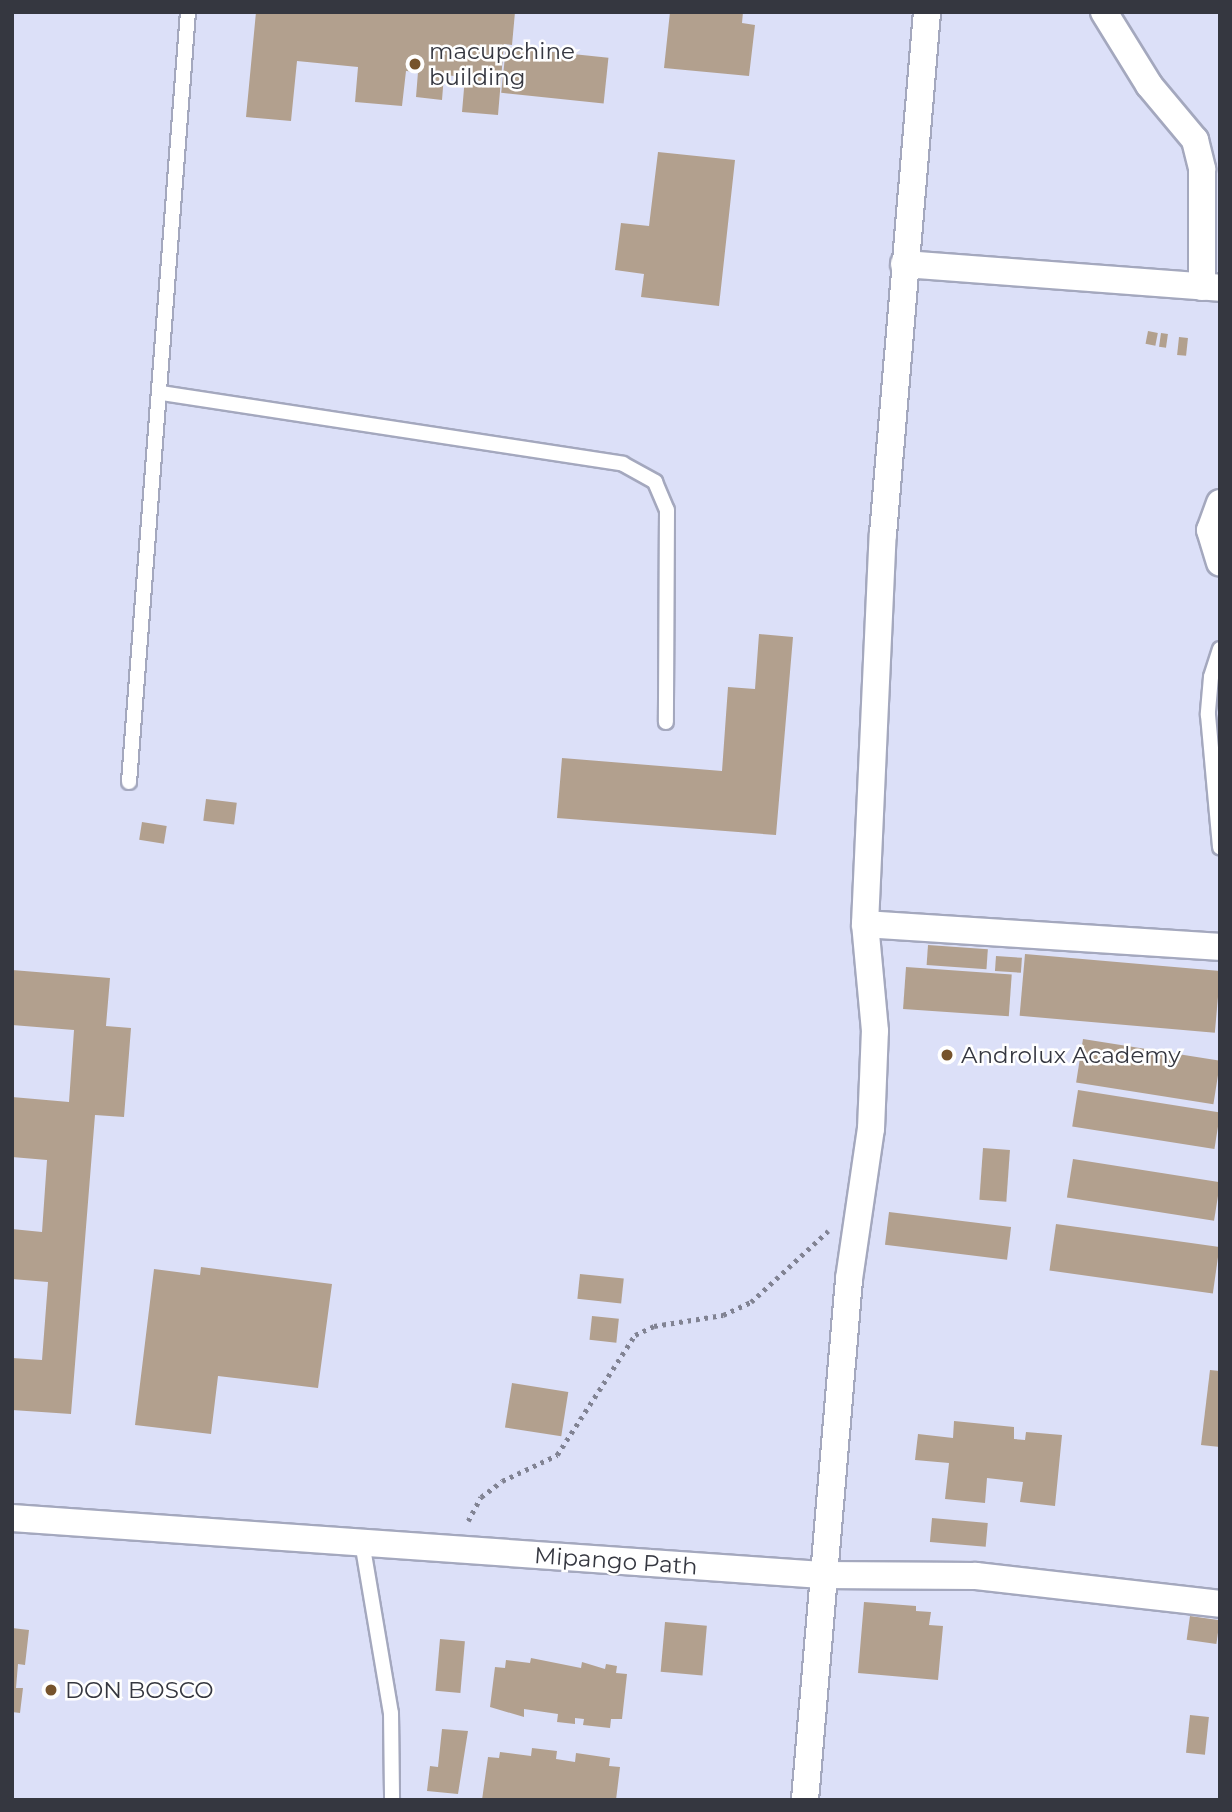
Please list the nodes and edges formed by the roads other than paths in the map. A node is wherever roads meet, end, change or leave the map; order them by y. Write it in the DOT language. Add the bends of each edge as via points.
graph roads {
  1 [pos="188,12"];
  2 [pos="927,12"];
  3 [pos="1104,12"];
  4 [pos="904,264"];
  5 [pos="1211,287"];
  6 [pos="161,393"];
  7 [pos="1220,503"];
  8 [pos="1220,563"];
  9 [pos="1220,649"];
  10 [pos="666,722"];
  11 [pos="129,782"];
  12 [pos="1220,847"];
  13 [pos="865,924"];
  14 [pos="1220,947"];
  15 [pos="12,1518"];
  16 [pos="362,1542"];
  17 [pos="822,1575"];
  18 [pos="1220,1604"];
  19 [pos="392,1800"];
  20 [pos="806,1800"];
  1 -- 6 [label="lane"];
  2 -- 4 [label="street"];
  3 -- 5 [label="street" via="1149,85 1195,140 1202,169"];
  4 -- 5 [label="street"];
  4 -- 13 [label="street" via="883,534"];
  6 -- 10 [label="lane" via="623,464 655,482 667,510"];
  6 -- 11 [label="lane"];
  7 -- 8 [label="street" via="1210,530"];
  9 -- 12 [label="lane" via="1210,677 1208,715"];
  13 -- 14 [label="street"];
  13 -- 17 [label="street" via="875,1031 871,1129"];
  15 -- 16 [label="street, Mipango Path"];
  16 -- 17 [label="street, Mipango Path"];
  16 -- 19 [label="lane" via="391,1713"];
  17 -- 18 [label="street, Mipango Path" via="976,1576"];
  17 -- 20 [label="street"];
}
